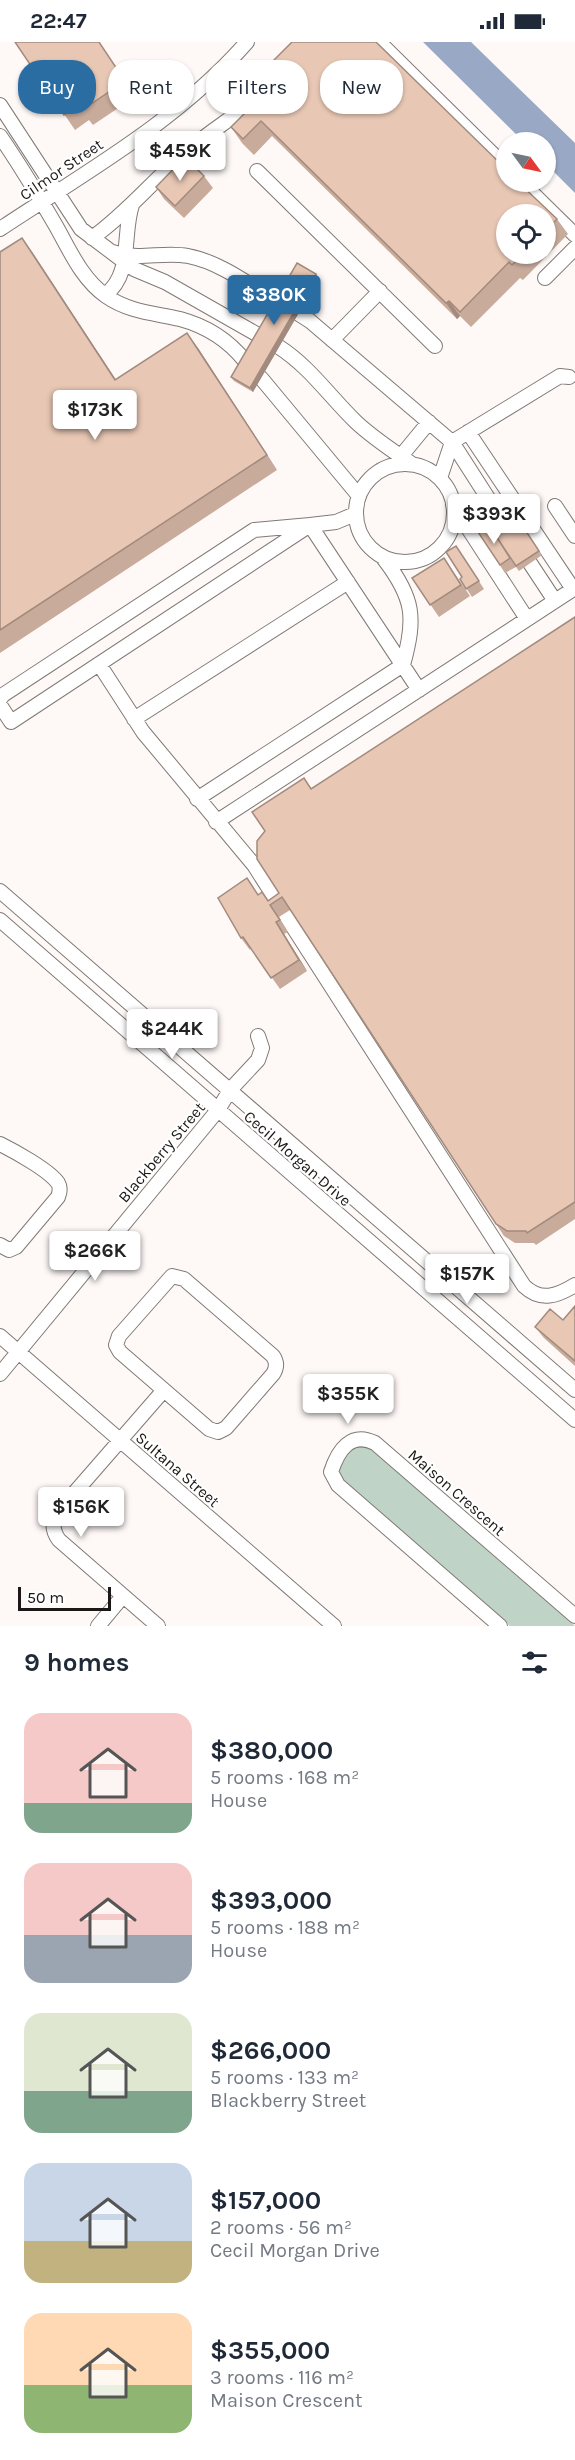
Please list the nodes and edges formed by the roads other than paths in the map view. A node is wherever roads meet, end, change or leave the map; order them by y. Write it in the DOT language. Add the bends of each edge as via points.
graph roads {
  1 [pos="248,42"];
  2 [pos="379,42"];
  3 [pos="0,105"];
  4 [pos="235,114"];
  5 [pos="0,136"];
  6 [pos="496,157"];
  7 [pos="257,171"];
  8 [pos="57,191"];
  9 [pos="531,192"];
  10 [pos="41,202"];
  11 [pos="133,202"];
  12 [pos="0,229"];
  13 [pos="575,235"];
  14 [pos="92,238"];
  15 [pos="575,248"];
  16 [pos="125,259"];
  17 [pos="545,278"];
  18 [pos="380,291"];
  19 [pos="105,295"];
  20 [pos="279,303"];
  21 [pos="298,314"];
  22 [pos="260,336"];
  23 [pos="332,340"];
  24 [pos="435,346"];
  25 [pos="279,347"];
  26 [pos="245,361"];
  27 [pos="569,377"];
  28 [pos="261,378"];
  29 [pos="429,422"];
  30 [pos="468,432"];
  31 [pos="452,442"];
  32 [pos="401,456"];
  33 [pos="413,465"];
  34 [pos="440,478"];
  35 [pos="359,496"];
  36 [pos="453,505"];
  37 [pos="555,506"];
  38 [pos="355,514"];
  39 [pos="502,520"];
  40 [pos="310,525"];
  41 [pos="575,536"];
  42 [pos="384,559"];
  43 [pos="530,563"];
  44 [pos="348,582"];
  45 [pos="574,588"];
  46 [pos="555,601"];
  47 [pos="527,619"];
  48 [pos="99,664"];
  49 [pos="403,665"];
  50 [pos="419,690"];
  51 [pos="0,699"];
  52 [pos="0,705"];
  53 [pos="134,719"];
  54 [pos="5,726"];
  55 [pos="197,799"];
  56 [pos="216,822"];
  57 [pos="0,891"];
  58 [pos="0,920"];
  59 [pos="258,1036"];
  60 [pos="230,1090"];
  61 [pos="218,1110"];
  62 [pos="0,1144"];
  63 [pos="0,1245"];
  64 [pos="575,1285"];
  65 [pos="0,1336"];
  66 [pos="18,1352"];
  67 [pos="0,1374"];
  68 [pos="164,1390"];
  69 [pos="575,1390"];
  70 [pos="575,1420"];
  71 [pos="120,1440"];
  72 [pos="123,1596"];
  73 [pos="575,1616"];
  74 [pos="98,1626"];
  75 [pos="158,1626"];
  76 [pos="334,1626"];
  77 [pos="500,1626"];
  1 -- 8 [label="street, Cilmor Street" via="185,104"];
  2 -- 6 [label="street"];
  3 -- 8 [label="street"];
  4 -- 11 [label="street" via="195,144"];
  5 -- 10 [label="street"];
  7 -- 18 [label="street"];
  8 -- 10 [label="street, Cilmor Street"];
  8 -- 14 [label="street" via="73,220"];
  9 -- 13 [label="street"];
  10 -- 12 [label="street, Cilmor Street"];
  10 -- 19 [label="street" via="80,268"];
  11 -- 14 [label="street"];
  11 -- 16 [label="street"];
  14 -- 16 [label="street"];
  15 -- 17 [label="street"];
  16 -- 19 [label="street" via="119,279"];
  16 -- 20 [label="street" via="181,255 195,258"];
  16 -- 22 [label="street"];
  18 -- 23 [label="street"];
  18 -- 24 [label="street"];
  19 -- 26 [label="street" via="133,310 181,320 212,333 231,345"];
  21 -- 23 [label="street"];
  23 -- 29 [label="street"];
  25 -- 32 [label="street" via="321,383 356,422"];
  27 -- 30 [label="street" via="560,376"];
  28 -- 35 [label="street"];
  29 -- 31 [label="street"];
  29 -- 32 [label="street"];
  30 -- 31 [label="street"];
  30 -- 45 [label="street"];
  31 -- 34 [label="street"];
  31 -- 39 [label="street"];
  32 -- 33 [label="street"];
  33 -- 34 [label="street"];
  33 -- 35 [label="street" via="400,464 381,471 365,484"];
  34 -- 36 [label="street"];
  35 -- 38 [label="street"];
  36 -- 42 [label="street" via="450,531 435,553 410,563"];
  36 -- 47 [label="street"];
  37 -- 41 [label="street"];
  38 -- 40 [label="street" via="336,522"];
  38 -- 42 [label="street" via="361,536"];
  40 -- 44 [label="street"];
  40 -- 48 [label="street"];
  40 -- 51 [label="street" via="254,530"];
  42 -- 49 [label="street" via="401,582 409,602 411,622"];
  43 -- 46 [label="street"];
  44 -- 49 [label="street"];
  44 -- 53 [label="street"];
  45 -- 46 [label="street"];
  46 -- 47 [label="street"];
  47 -- 50 [label="street"];
  48 -- 53 [label="street"];
  48 -- 54 [label="street"];
  49 -- 50 [label="street"];
  49 -- 55 [label="street"];
  50 -- 56 [label="street"];
  52 -- 54 [label="street"];
  53 -- 55 [label="street"];
  55 -- 56 [label="street"];
  56 -- 64 [label="street" via="254,865 524,1286 548,1297"];
  57 -- 60 [label="street, Cecil Morgan Drive"];
  58 -- 61 [label="street, Cecil Morgan Drive"];
  59 -- 60 [label="street, Blackberry Street" via="262,1053"];
  60 -- 61 [label="street, Blackberry Street"];
  60 -- 69 [label="street, Cecil Morgan Drive"];
  61 -- 66 [label="street, Blackberry Street"];
  61 -- 70 [label="street, Cecil Morgan Drive"];
  62 -- 63 [label="street" via="56,1181 60,1190 16,1247 9,1250"];
  65 -- 66 [label="street, Sultana Street"];
  66 -- 67 [label="street, Blackberry Street"];
  66 -- 71 [label="street, Sultana Street"];
  68 -- 68 [label="street" via="117,1349 116,1342 172,1276 184,1279 276,1361 273,1374 226,1428 218,1432 209,1429"];
  68 -- 71 [label="street"];
  71 -- 72 [label="street" via="56,1514 53,1524 59,1540"];
  71 -- 76 [label="street, Sultana Street"];
  72 -- 74 [label="street"];
  72 -- 75 [label="street"];
  73 -- 77 [label="street, Maison Crescent" via="375,1443 364,1438 351,1440 335,1459 331,1472 338,1485"];
}
